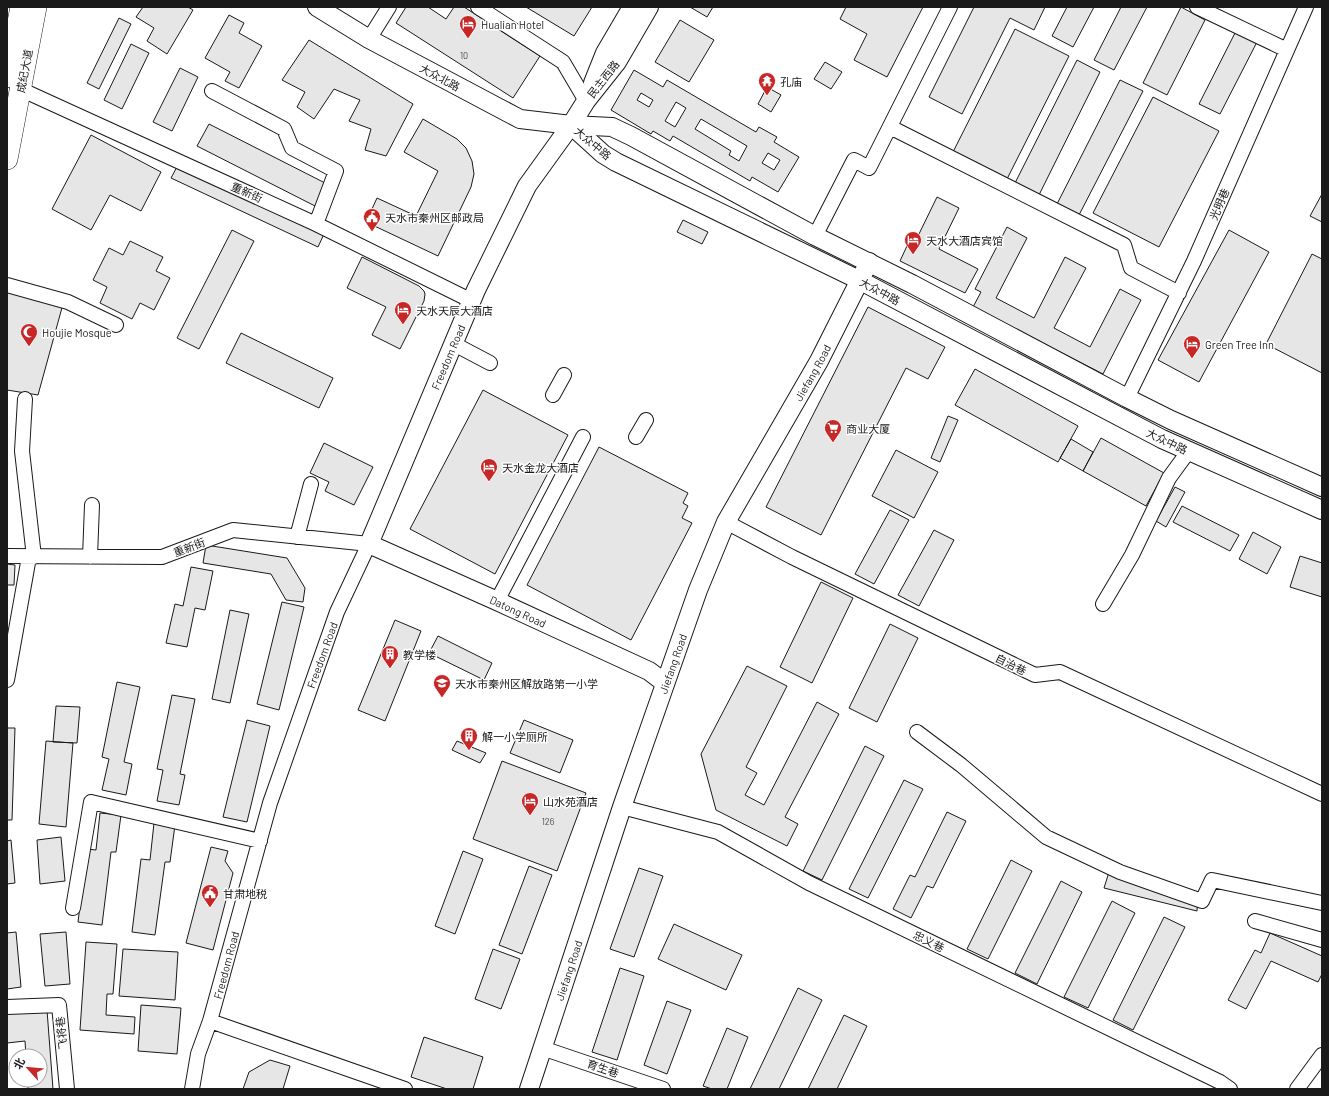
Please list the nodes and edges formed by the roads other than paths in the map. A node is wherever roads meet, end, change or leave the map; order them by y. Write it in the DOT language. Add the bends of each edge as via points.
graph roads {
  1 [pos="21,7"];
  2 [pos="36,7"];
  3 [pos="317,7"];
  4 [pos="388,7"];
  5 [pos="478,7"];
  6 [pos="632,7"];
  7 [pos="649,7"];
  8 [pos="950,7"];
  9 [pos="1197,7"];
  10 [pos="1306,7"];
  11 [pos="369,39"];
  12 [pos="1287,50"];
  13 [pos="14,83"];
  14 [pos="212,91"];
  15 [pos="586,101"];
  16 [pos="571,124"];
  17 [pos="890,127"];
  18 [pos="7,159"];
  19 [pos="316,224"];
  20 [pos="815,236"];
  21 [pos="869,262"];
  22 [pos="859,280"];
  23 [pos="7,285"];
  24 [pos="1179,292"];
  25 [pos="472,300"];
  26 [pos="116,325"];
  27 [pos="454,344"];
  28 [pos="490,363"];
  29 [pos="564,376"];
  30 [pos="553,395"];
  31 [pos="1126,398"];
  32 [pos="25,399"];
  33 [pos="646,420"];
  34 [pos="636,437"];
  35 [pos="583,438"];
  36 [pos="1188,452"];
  37 [pos="311,484"];
  38 [pos="1322,487"];
  39 [pos="92,505"];
  40 [pos="1322,510"];
  41 [pos="726,522"];
  42 [pos="297,537"];
  43 [pos="369,544"];
  44 [pos="7,556"];
  45 [pos="31,557"];
  46 [pos="90,557"];
  47 [pos="497,601"];
  48 [pos="1103,604"];
  49 [pos="7,680"];
  50 [pos="665,683"];
  51 [pos="917,732"];
  52 [pos="1322,794"];
  53 [pos="622,807"];
  54 [pos="260,841"];
  55 [pos="1322,901"];
  56 [pos="73,908"];
  57 [pos="1255,921"];
  58 [pos="1322,940"];
  59 [pos="7,1007"];
  60 [pos="210,1021"];
  61 [pos="542,1048"];
  62 [pos="1322,1055"];
  63 [pos="67,1089"];
  64 [pos="192,1089"];
  65 [pos="405,1089"];
  66 [pos="529,1089"];
  67 [pos="663,1089"];
  68 [pos="1230,1089"];
  69 [pos="1297,1089"];
  1 -- 13 [label="highway, 成纪大道"];
  2 -- 13 [label="highway, 成纪大道"];
  3 -- 11 [label="main road, 大众北路"];
  4 -- 11 [label="street"];
  5 -- 15 [label="street" via="563,62"];
  6 -- 15 [label="main road, 民主西路" via="605,53"];
  7 -- 15 [label="main road, 民主西路" via="618,62"];
  8 -- 17 [label="street"];
  9 -- 12 [label="street"];
  10 -- 12 [label="street, 光明巷"];
  11 -- 16 [label="main road, 大众北路" via="520,119"];
  12 -- 24 [label="street, 光明巷"];
  13 -- 18 [label="highway, 成纪大道"];
  13 -- 19 [label="street, 重新街"];
  14 -- 19 [label="street" via="284,129 292,148 336,171"];
  15 -- 16 [label="main road, Freedom Road"];
  16 -- 20 [label="main road, 大众中路" via="612,127 632,136"];
  16 -- 22 [label="main road, 大众中路" via="603,154 616,162"];
  16 -- 25 [label="main road, Freedom Road" via="527,186"];
  17 -- 20 [label="street" via="869,168 854,160"];
  17 -- 24 [label="street" via="1124,245 1131,268"];
  19 -- 25 [label="street, 重新街"];
  20 -- 21 [label="main road, 大众中路"];
  21 -- 22 [label="main road, Jiefang Road"];
  21 -- 31 [label="main road, 大众中路"];
  22 -- 36 [label="main road, 大众中路"];
  22 -- 41 [label="main road, Jiefang Road" via="819,361"];
  23 -- 26 [label="street" via="68,302"];
  24 -- 31 [label="street, 光明巷"];
  25 -- 27 [label="main road, Freedom Road"];
  27 -- 28 [label="street"];
  27 -- 43 [label="main road, Freedom Road"];
  29 -- 30 [label="street"];
  31 -- 38 [label="main road, 大众中路"];
  32 -- 45 [label="street" via="22,451"];
  33 -- 34 [label="street"];
  35 -- 47 [label="street"];
  36 -- 40 [label="main road, 大众中路"];
  36 -- 48 [label="street" via="1169,478 1132,555"];
  37 -- 42 [label="street"];
  39 -- 46 [label="street"];
  41 -- 50 [label="main road, Jiefang Road" via="698,590"];
  41 -- 52 [label="street, 自治巷" via="1035,676 1060,672"];
  42 -- 43 [label="street, 重新街"];
  42 -- 46 [label="street, 重新街" via="233,530 162,557"];
  43 -- 47 [label="main road, Datong Road"];
  43 -- 54 [label="street, Freedom Road" via="338,612 270,803"];
  44 -- 45 [label="street, 重新街"];
  45 -- 46 [label="street, 重新街"];
  45 -- 49 [label="street"];
  47 -- 50 [label="main road, Datong Road" via="649,671"];
  50 -- 53 [label="main road, Jiefang Road"];
  51 -- 55 [label="street" via="961,765 1046,837 1120,872 1202,901 1212,880"];
  53 -- 61 [label="main road, Jiefang Road"];
  53 -- 68 [label="street, 忠义巷" via="718,832 810,883"];
  54 -- 56 [label="street" via="91,802"];
  54 -- 60 [label="street, Freedom Road"];
  57 -- 58 [label="street"];
  59 -- 63 [label="street, 飞将巷" via="59,1004"];
  60 -- 64 [label="street, Freedom Road" via="198,1054"];
  60 -- 65 [label="street"];
  61 -- 66 [label="main road, Jiefang Road"];
  61 -- 67 [label="street, 育生巷"];
  62 -- 69 [label="street"];
}
